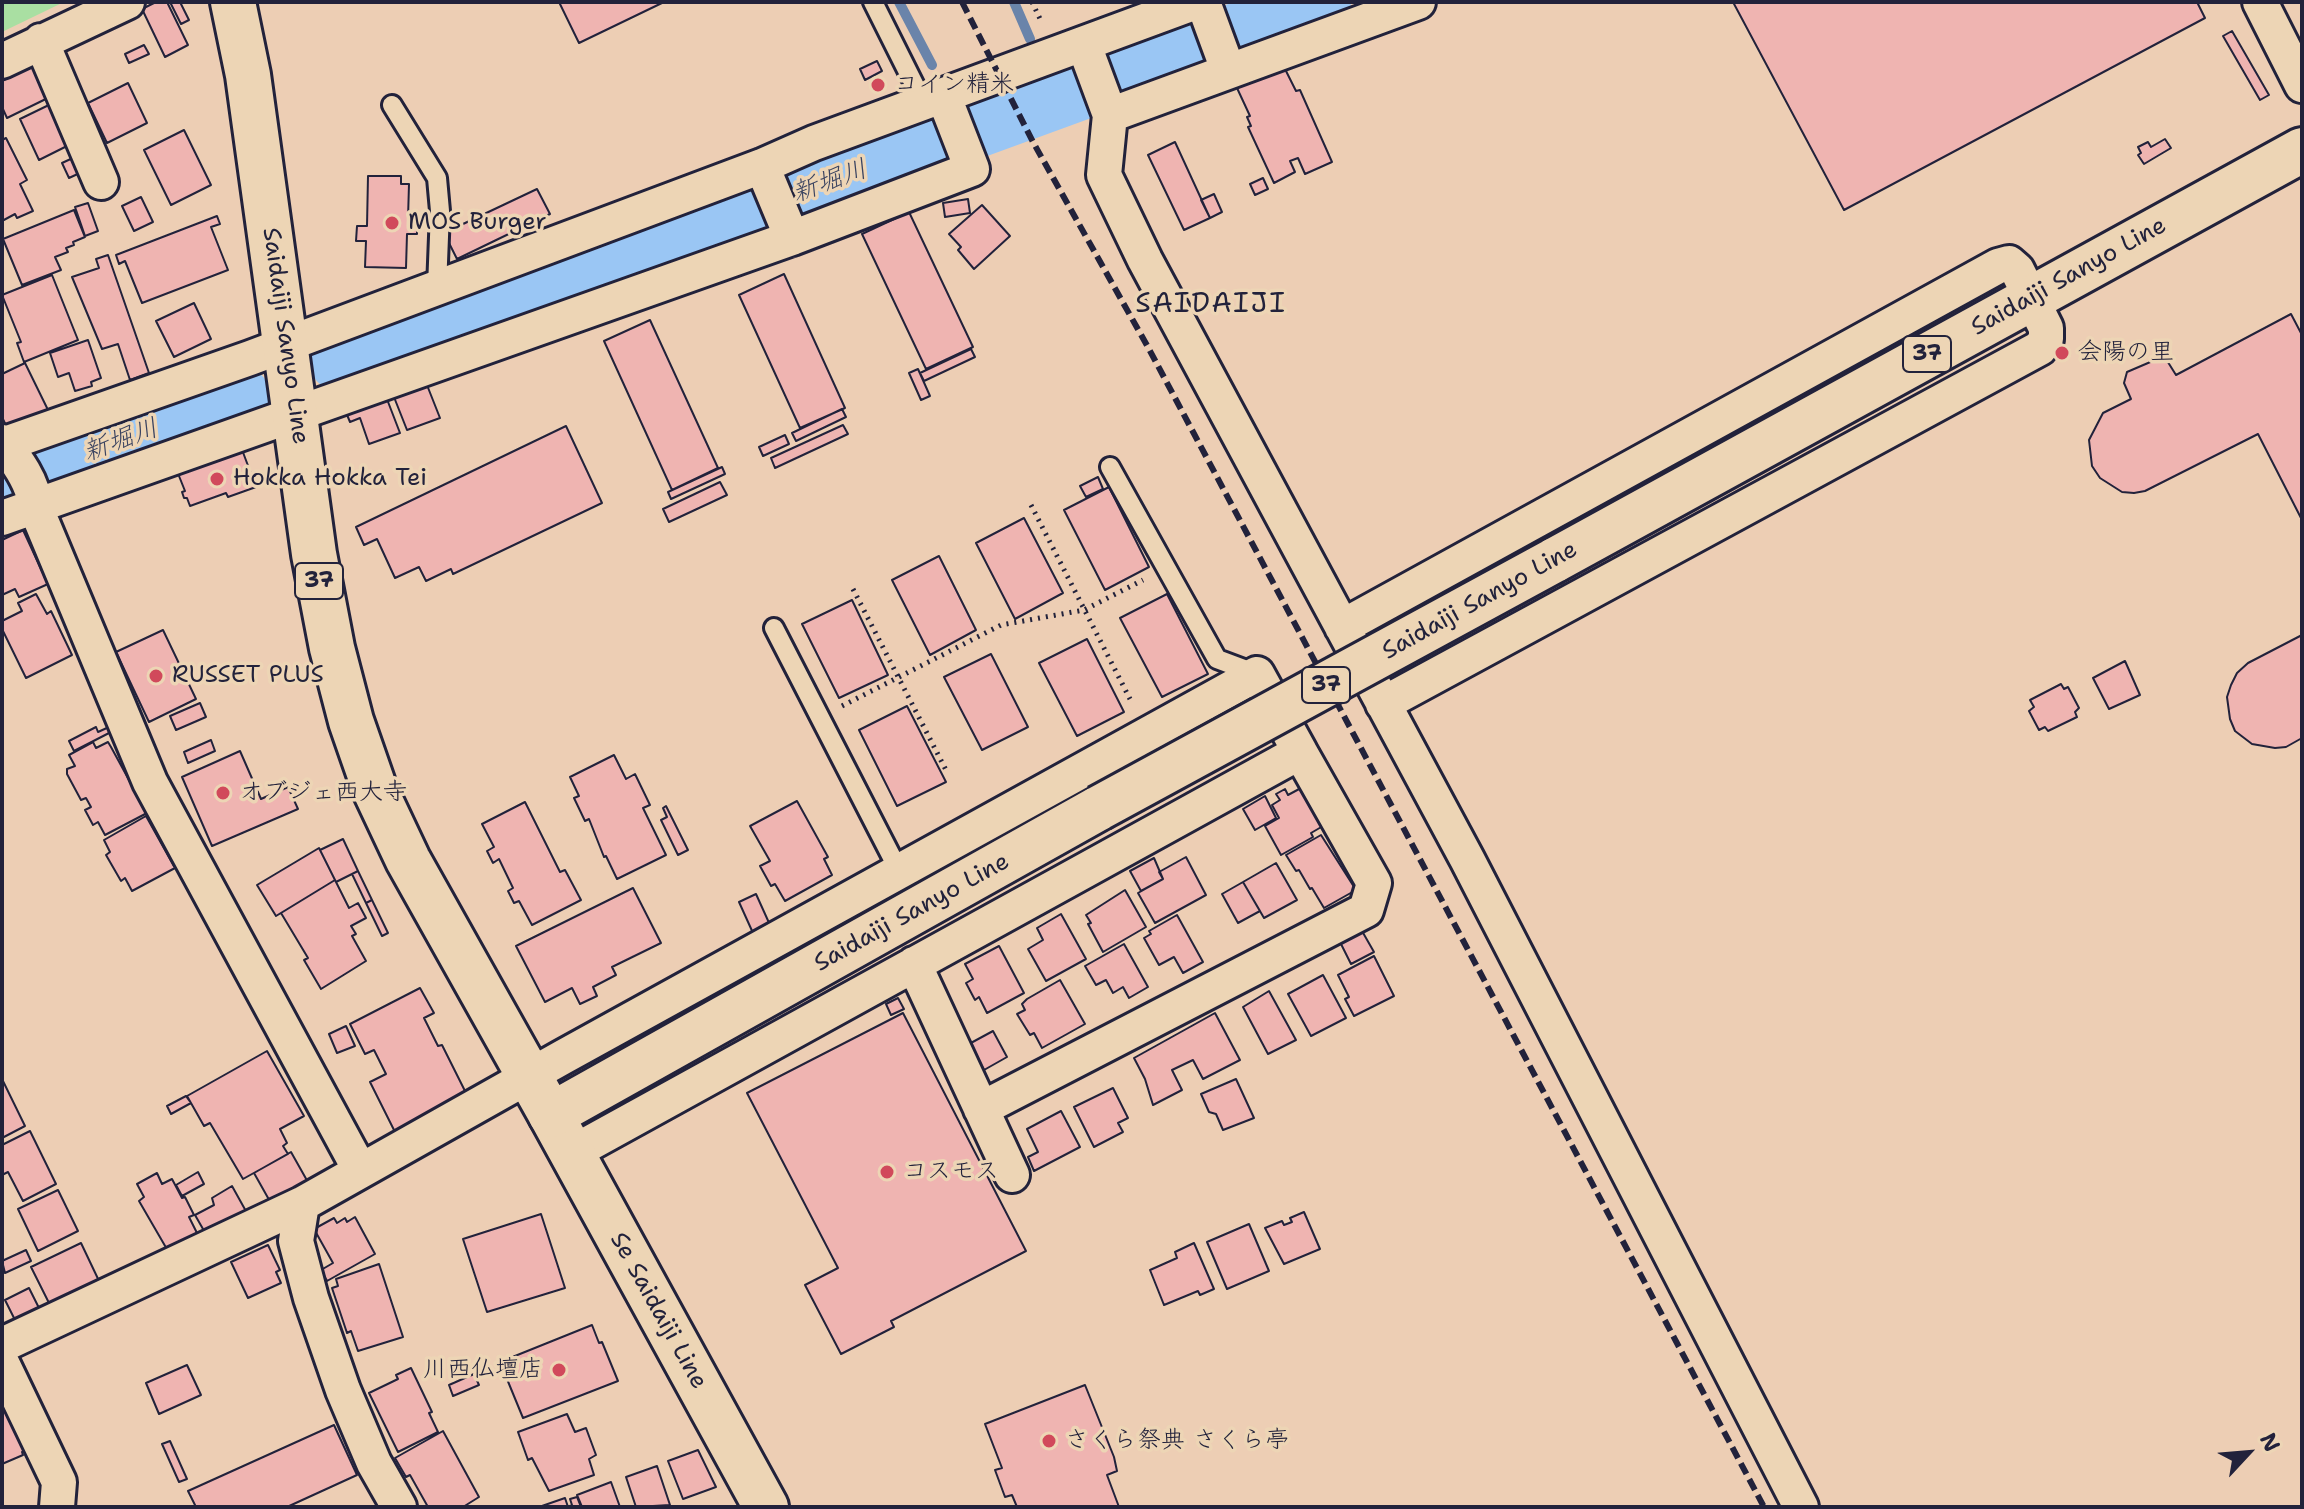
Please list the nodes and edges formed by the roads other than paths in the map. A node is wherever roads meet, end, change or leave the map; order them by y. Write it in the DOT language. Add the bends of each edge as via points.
graph roads {
  1 [pos="127,2"];
  2 [pos="233,2"];
  3 [pos="873,2"];
  4 [pos="1418,2"];
  5 [pos="2260,2"];
  6 [pos="1202,6"];
  7 [pos="41,41"];
  8 [pos="1087,52"];
  9 [pos="2,61"];
  10 [pos="1226,64"];
  11 [pos="2302,85"];
  12 [pos="392,105"];
  13 [pos="940,105"];
  14 [pos="1109,111"];
  15 [pos="2302,150"];
  16 [pos="764,173"];
  17 [pos="101,182"];
  18 [pos="790,232"];
  19 [pos="437,288"];
  20 [pos="2031,297"];
  21 [pos="286,344"];
  22 [pos="296,416"];
  23 [pos="5,446"];
  24 [pos="1110,467"];
  25 [pos="35,502"];
  26 [pos="2,518"];
  27 [pos="1342,627"];
  28 [pos="774,628"];
  29 [pos="1257,674"];
  30 [pos="1383,704"];
  31 [pos="1300,752"];
  32 [pos="899,871"];
  33 [pos="914,964"];
  34 [pos="528,1076"];
  35 [pos="981,1109"];
  36 [pos="551,1115"];
  37 [pos="572,1153"];
  38 [pos="360,1170"];
  39 [pos="1012,1175"];
  40 [pos="302,1204"];
  41 [pos="2,1345"];
  42 [pos="2,1363"];
  43 [pos="57,1507"];
  44 [pos="399,1507"];
  45 [pos="766,1507"];
  46 [pos="1801,1507"];
  1 -- 7 [label="street"];
  2 -- 21 [label="main road, Saidaiji Sanyo Line / 37"];
  3 -- 13 [label="lane"];
  4 -- 10 [label="street"];
  5 -- 11 [label="street"];
  6 -- 8 [label="street"];
  6 -- 10 [label="street"];
  7 -- 9 [label="street"];
  7 -- 17 [label="street"];
  8 -- 13 [label="street"];
  8 -- 14 [label="street"];
  10 -- 14 [label="street"];
  12 -- 19 [label="lane" via="437,178"];
  13 -- 16 [label="street" via="814,143"];
  13 -- 18 [label="street" via="972,169"];
  14 -- 27 [label="street" via="1104,175"];
  15 -- 20 [label="main road, Saidaiji Sanyo Line / 37"];
  16 -- 18 [label="street"];
  16 -- 19 [label="street"];
  18 -- 22 [label="street"];
  19 -- 21 [label="street"];
  20 -- 27 [label="street" via="2017,270 2009,263 1998,266"];
  20 -- 30 [label="street" via="2046,328 2040,348"];
  20 -- 36 [label="main road, Saidaiji Sanyo Line / 37, bridge"];
  21 -- 22 [label="main road, Saidaiji Sanyo Line / 37"];
  21 -- 23 [label="street"];
  22 -- 25 [label="street"];
  22 -- 34 [label="main road, Saidaiji Sanyo Line / 37" via="332,648 375,790"];
  23 -- 25 [label="street"];
  24 -- 29 [label="lane" via="1217,659"];
  25 -- 26 [label="street"];
  25 -- 38 [label="street" via="150,782"];
  27 -- 30 [label="street"];
  28 -- 32 [label="lane"];
  29 -- 31 [label="street"];
  29 -- 32 [label="street"];
  30 -- 46 [label="street"];
  31 -- 33 [label="street"];
  31 -- 35 [label="street" via="1374,883 1366,910"];
  32 -- 34 [label="street"];
  33 -- 35 [label="street"];
  33 -- 37 [label="street"];
  34 -- 36 [label="main road, Saidaiji Sanyo Line / 37"];
  34 -- 38 [label="street"];
  35 -- 39 [label="street"];
  36 -- 37 [label="main road, Se Saidaiji Line"];
  37 -- 45 [label="main road, Se Saidaiji Line"];
  38 -- 40 [label="street"];
  40 -- 41 [label="street"];
  40 -- 44 [label="street" via="296,1241 311,1298 343,1390"];
  42 -- 43 [label="street" via="59,1482"];
}
